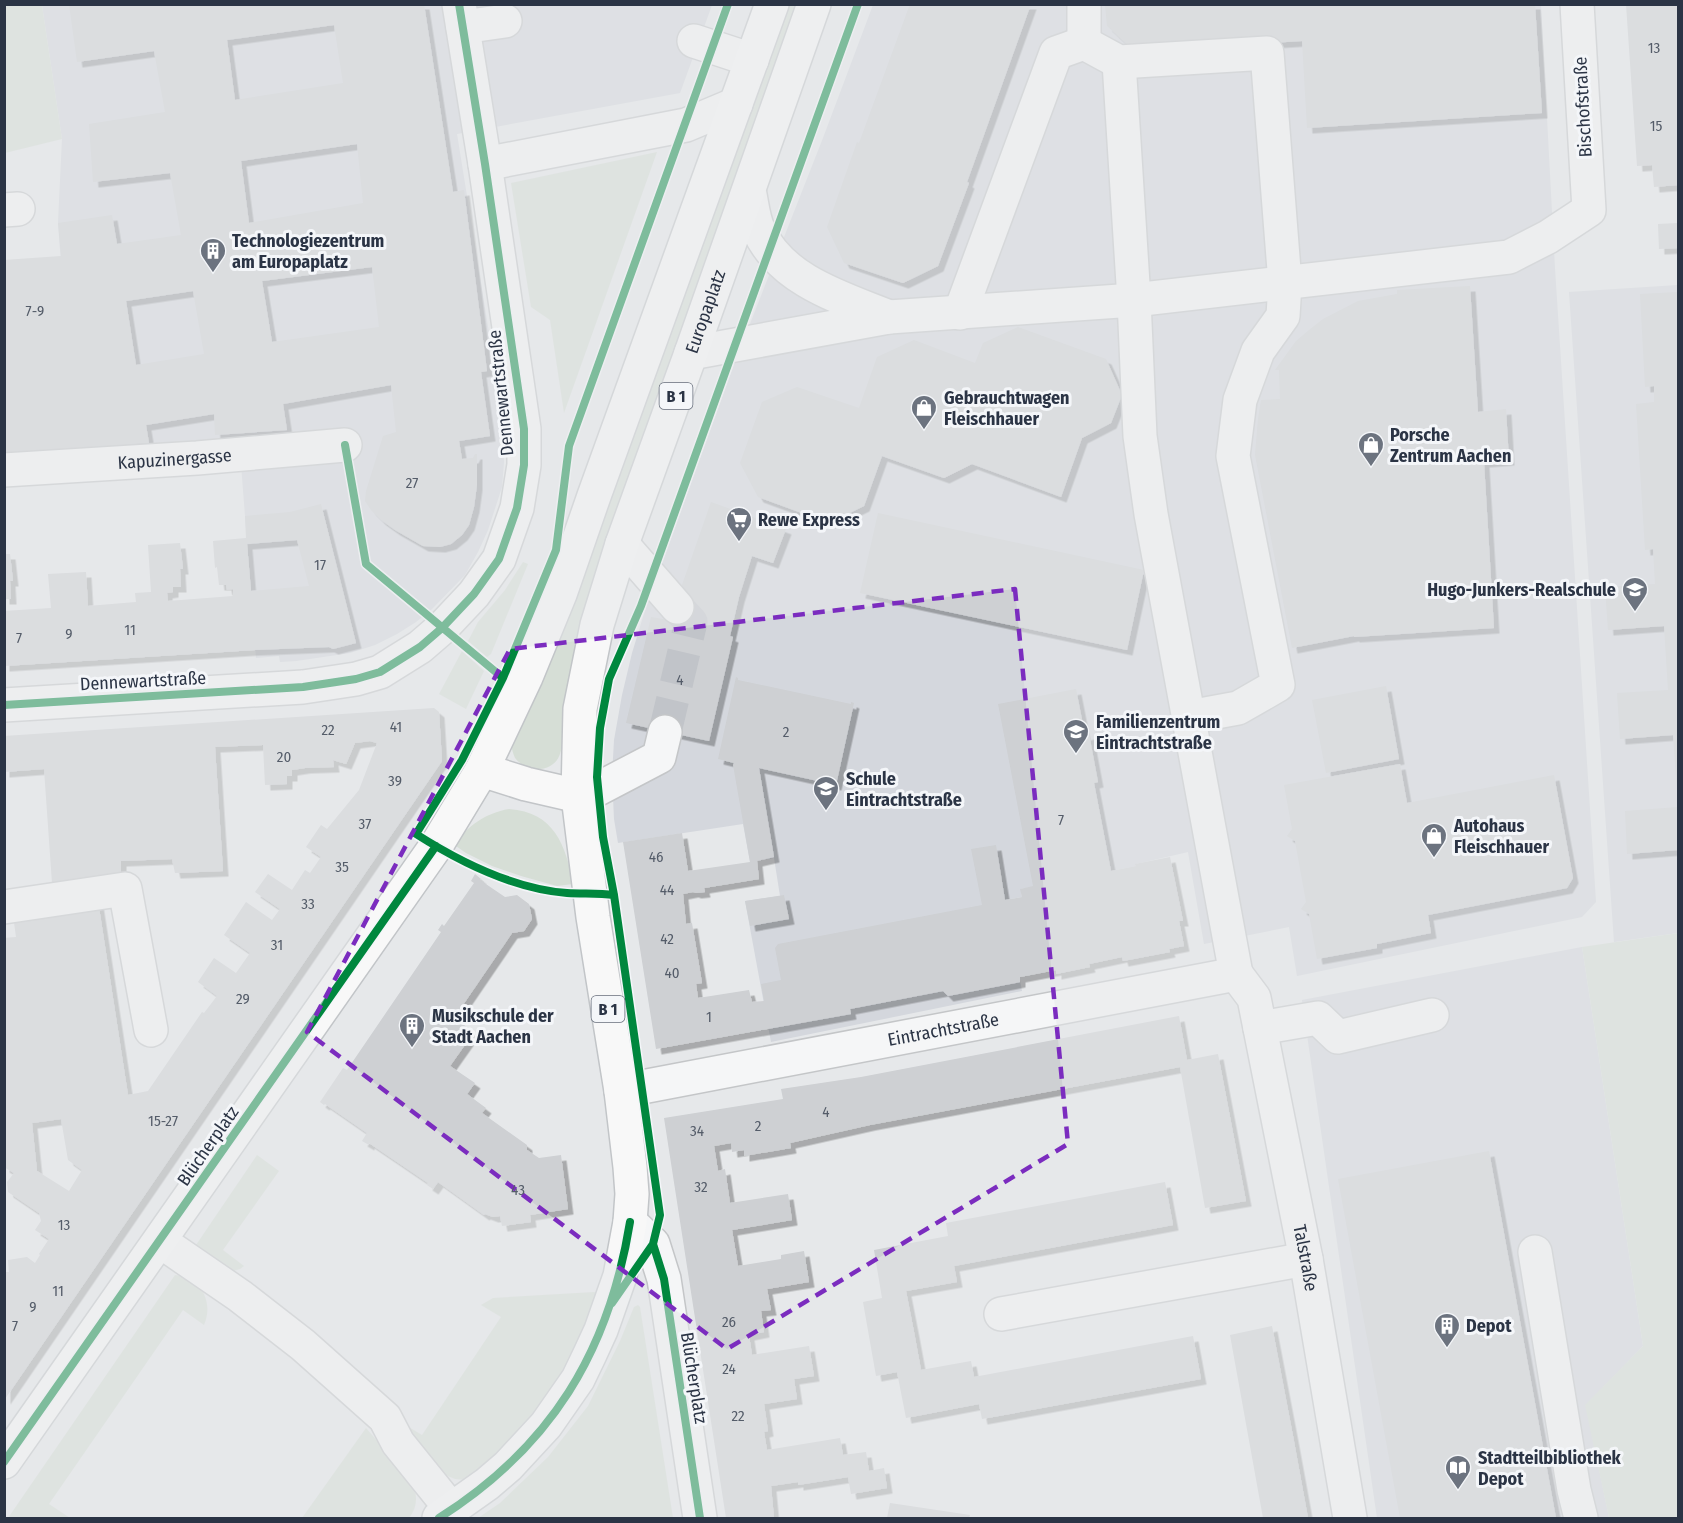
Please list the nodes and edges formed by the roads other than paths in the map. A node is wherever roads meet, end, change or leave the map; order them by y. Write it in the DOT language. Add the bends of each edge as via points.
graph roads {
  1 [pos="772,4"];
  2 [pos="814,4"];
  3 [pos="1084,4"];
  4 [pos="1577,4"];
  5 [pos="461,16"];
  6 [pos="506,21"];
  7 [pos="694,41"];
  8 [pos="1084,43"];
  9 [pos="752,60"];
  10 [pos="1119,62"];
  11 [pos="736,104"];
  12 [pos="485,164"];
  13 [pos="749,190"];
  14 [pos="1285,283"];
  15 [pos="1134,300"];
  16 [pos="960,313"];
  17 [pos="889,317"];
  18 [pos="691,353"];
  19 [pos="345,445"];
  20 [pos="4,470"];
  21 [pos="622,544"];
  22 [pos="677,607"];
  23 [pos="4,705"];
  24 [pos="1189,717"];
  25 [pos="665,732"];
  26 [pos="482,770"];
  27 [pos="578,796"];
  28 [pos="4,907"];
  29 [pos="1250,1000"];
  30 [pos="1432,1015"];
  31 [pos="151,1030"];
  32 [pos="621,1090"];
  33 [pos="630,1222"];
  34 [pos="160,1241"];
  35 [pos="1535,1252"];
  36 [pos="1306,1259"];
  37 [pos="1000,1314"];
  38 [pos="4,1462"];
  39 [pos="445,1514"];
  40 [pos="700,1518"];
  41 [pos="1350,1518"];
  42 [pos="1581,1518"];
  1 -- 9 [label="main road, B 1"];
  2 -- 13 [label="main road, Europaplatz / B 1"];
  3 -- 8 [label="street"];
  4 -- 14 [label="street, Bischofstraße" via="1588,210 1509,257"];
  5 -- 6 [label="street"];
  5 -- 12 [label="street, Dennewartstraße"];
  7 -- 9 [label="street"];
  8 -- 10 [label="street"];
  8 -- 16 [label="street" via="1056,53"];
  9 -- 11 [label="main road, B 1"];
  10 -- 14 [label="street" via="1267,53"];
  10 -- 15 [label="street, Talstraße"];
  11 -- 12 [label="street" via="686,125"];
  11 -- 26 [label="main road, B 1" via="560,594"];
  12 -- 23 [label="street, Dennewartstraße" via="524,429 524,465 517,508 499,559 474,594 420,647 380,672 356,679 303,687"];
  13 -- 17 [label="street" via="758,230 769,250 794,273 818,288"];
  13 -- 18 [label="main road, Europaplatz / B 1"];
  14 -- 15 [label="street"];
  14 -- 24 [label="street" via="1283,316 1258,351 1240,400 1233,456 1278,685 1238,708"];
  15 -- 16 [label="street"];
  15 -- 24 [label="street, Talstraße" via="1140,436"];
  16 -- 17 [label="street"];
  17 -- 18 [label="street"];
  18 -- 21 [label="main road, Europaplatz / B 1"];
  19 -- 20 [label="street, Kapuzinergasse"];
  21 -- 22 [label="street"];
  21 -- 27 [label="main road, Europaplatz / B 1" via="597,625 580,709"];
  24 -- 29 [label="street, Talstraße"];
  25 -- 27 [label="street" via="659,757"];
  26 -- 27 [label="main road"];
  26 -- 34 [label="main road, Blücherplatz / B 1" via="436,846"];
  27 -- 32 [label="main road, B 1"];
  28 -- 31 [label="street" via="125,889"];
  29 -- 30 [label="street, Eintrachtstraße" via="1318,1018 1338,1037"];
  29 -- 32 [label="street, Eintrachtstraße"];
  29 -- 36 [label="street, Talstraße"];
  32 -- 33 [label="main road, B 1" via="632,1194"];
  33 -- 39 [label="main road, B 1" via="612,1303 578,1379 528,1446 487,1484"];
  33 -- 40 [label="street, Blücherplatz" via="653,1244 664,1279"];
  34 -- 38 [label="main road, Blücherplatz / B 1"];
  34 -- 39 [label="street" via="303,1345 385,1418"];
  35 -- 42 [label="street"];
  36 -- 37 [label="street"];
  36 -- 41 [label="street, Talstraße"];
}
